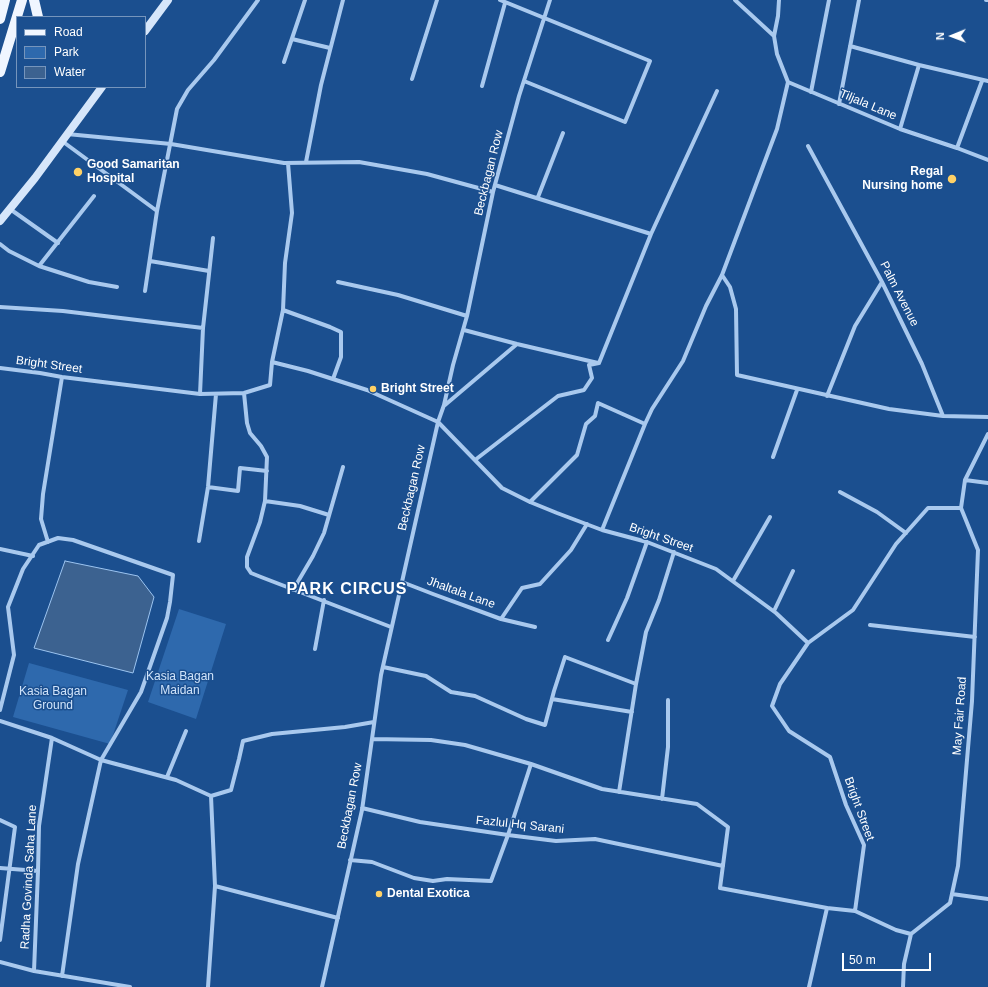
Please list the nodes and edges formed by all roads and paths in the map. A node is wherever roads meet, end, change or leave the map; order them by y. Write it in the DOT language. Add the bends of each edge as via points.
graph roads {
  1 [pos="5,0"];
  2 [pos="22,0"];
  3 [pos="34,0"];
  4 [pos="168,0"];
  5 [pos="258,0"];
  6 [pos="305,0"];
  7 [pos="341,0"];
  8 [pos="437,0"];
  9 [pos="500,0"];
  10 [pos="550,0"];
  11 [pos="735,0"];
  12 [pos="780,0"];
  13 [pos="829,0"];
  14 [pos="859,0"];
  15 [pos="505,3"];
  16 [pos="17,16"];
  17 [pos="38,16"];
  18 [pos="0,19"];
  19 [pos="545,19"];
  20 [pos="16,20"];
  21 [pos="146,30"];
  22 [pos="774,36"];
  23 [pos="292,39"];
  24 [pos="850,46"];
  25 [pos="330,48"];
  26 [pos="284,62"];
  27 [pos="919,65"];
  28 [pos="0,72"];
  29 [pos="412,79"];
  30 [pos="982,80"];
  31 [pos="524,81"];
  32 [pos="988,81"];
  33 [pos="788,82"];
  34 [pos="482,86"];
  35 [pos="101,88"];
  36 [pos="717,91"];
  37 [pos="811,92"];
  38 [pos="839,104"];
  39 [pos="900,129"];
  40 [pos="563,133"];
  41 [pos="64,137"];
  42 [pos="171,144"];
  43 [pos="808,146"];
  44 [pos="957,148"];
  45 [pos="988,160"];
  46 [pos="306,162"];
  47 [pos="288,163"];
  48 [pos="495,184"];
  49 [pos="493,192"];
  50 [pos="94,196"];
  51 [pos="538,197"];
  52 [pos="10,209"];
  53 [pos="157,211"];
  54 [pos="0,221"];
  55 [pos="651,234"];
  56 [pos="213,238"];
  57 [pos="58,243"];
  58 [pos="0,244"];
  59 [pos="150,261"];
  60 [pos="39,266"];
  61 [pos="209,271"];
  62 [pos="722,275"];
  63 [pos="338,282"];
  64 [pos="882,282"];
  65 [pos="117,287"];
  66 [pos="146,291"];
  67 [pos="0,307"];
  68 [pos="283,310"];
  69 [pos="467,316"];
  70 [pos="203,328"];
  71 [pos="464,330"];
  72 [pos="517,344"];
  73 [pos="272,362"];
  74 [pos="599,363"];
  75 [pos="0,368"];
  76 [pos="62,377"];
  77 [pos="333,379"];
  78 [pos="797,390"];
  79 [pos="244,393"];
  80 [pos="200,394"];
  81 [pos="216,394"];
  82 [pos="827,396"];
  83 [pos="444,405"];
  84 [pos="943,416"];
  85 [pos="988,417"];
  86 [pos="438,422"];
  87 [pos="645,424"];
  88 [pos="988,434"];
  89 [pos="773,457"];
  90 [pos="475,460"];
  91 [pos="343,467"];
  92 [pos="267,471"];
  93 [pos="965,480"];
  94 [pos="988,483"];
  95 [pos="208,487"];
  96 [pos="840,492"];
  97 [pos="265,501"];
  98 [pos="530,502"];
  99 [pos="961,508"];
  100 [pos="328,515"];
  101 [pos="770,516"];
  102 [pos="587,524"];
  103 [pos="602,530"];
  104 [pos="906,532"];
  105 [pos="199,540"];
  106 [pos="48,542"];
  107 [pos="647,542"];
  108 [pos="0,549"];
  109 [pos="674,552"];
  110 [pos="33,556"];
  111 [pos="793,571"];
  112 [pos="733,581"];
  113 [pos="402,582"];
  114 [pos="292,590"];
  115 [pos="324,600"];
  116 [pos="774,611"];
  117 [pos="501,619"];
  118 [pos="870,625"];
  119 [pos="391,627"];
  120 [pos="536,627"];
  121 [pos="975,637"];
  122 [pos="608,640"];
  123 [pos="808,643"];
  124 [pos="315,649"];
  125 [pos="383,667"];
  126 [pos="636,684"];
  127 [pos="552,699"];
  128 [pos="668,700"];
  129 [pos="0,710"];
  130 [pos="632,712"];
  131 [pos="0,721"];
  132 [pos="374,722"];
  133 [pos="186,731"];
  134 [pos="52,738"];
  135 [pos="372,739"];
  136 [pos="101,760"];
  137 [pos="531,764"];
  138 [pos="167,777"];
  139 [pos="619,792"];
  140 [pos="211,796"];
  141 [pos="662,799"];
  142 [pos="362,808"];
  143 [pos="0,820"];
  144 [pos="508,835"];
  145 [pos="350,860"];
  146 [pos="723,866"];
  147 [pos="0,868"];
  148 [pos="10,869"];
  149 [pos="38,871"];
  150 [pos="214,886"];
  151 [pos="952,894"];
  152 [pos="988,899"];
  153 [pos="827,908"];
  154 [pos="855,911"];
  155 [pos="338,918"];
  156 [pos="912,934"];
  157 [pos="0,940"];
  158 [pos="0,962"];
  159 [pos="34,971"];
  160 [pos="62,976"];
  161 [pos="130,987"];
  162 [pos="208,987"];
  163 [pos="322,987"];
  164 [pos="809,987"];
  165 [pos="903,987"];
  1 -- 18 [label="main road"];
  2 -- 16 [label="main road"];
  3 -- 17 [label="main road"];
  4 -- 21 [label="main road"];
  5 -- 42 [label="street" via="184,97 177,109"];
  6 -- 23 [label="street"];
  7 -- 25 [label="street"];
  8 -- 29 [label="street"];
  9 -- 15 [label="street"];
  10 -- 19 [label="street, Beckbagan Row"];
  11 -- 22 [label="street"];
  12 -- 22 [label="street"];
  13 -- 37 [label="street"];
  14 -- 24 [label="street"];
  15 -- 19 [label="street"];
  15 -- 34 [label="street"];
  19 -- 31 [label="street, Beckbagan Row"];
  19 -- 31 [label="street" via="650,61 625,122"];
  20 -- 28 [label="main road"];
  22 -- 33 [label="street" via="777,54"];
  23 -- 25 [label="street"];
  23 -- 26 [label="street"];
  24 -- 27 [label="street"];
  24 -- 38 [label="street"];
  25 -- 46 [label="street"];
  27 -- 30 [label="street"];
  27 -- 39 [label="street"];
  30 -- 32 [label="street"];
  30 -- 44 [label="street"];
  31 -- 48 [label="street, Beckbagan Row"];
  33 -- 37 [label="street, Tiljala Lane"];
  33 -- 62 [label="street" via="777,129"];
  35 -- 41 [label="main road"];
  36 -- 55 [label="street"];
  37 -- 38 [label="street, Tiljala Lane"];
  38 -- 39 [label="street, Tiljala Lane"];
  39 -- 44 [label="street, Tiljala Lane"];
  40 -- 51 [label="street"];
  41 -- 42 [label="street"];
  41 -- 52 [label="main road"];
  41 -- 53 [label="street"];
  42 -- 47 [label="street"];
  42 -- 53 [label="street"];
  43 -- 64 [label="street, Palm Avenue"];
  44 -- 45 [label="street, Tiljala Lane"];
  46 -- 47 [label="street"];
  46 -- 49 [label="street" via="359,162 427,174"];
  47 -- 68 [label="street" via="292,213"];
  48 -- 49 [label="street, Beckbagan Row"];
  48 -- 51 [label="street"];
  49 -- 69 [label="street, Beckbagan Row"];
  50 -- 57 [label="street"];
  51 -- 55 [label="street"];
  52 -- 54 [label="main road"];
  52 -- 57 [label="street"];
  53 -- 59 [label="street"];
  55 -- 74 [label="street"];
  56 -- 61 [label="street"];
  57 -- 60 [label="street"];
  58 -- 60 [label="street"];
  59 -- 61 [label="street"];
  59 -- 66 [label="street"];
  60 -- 65 [label="street" via="89,282"];
  61 -- 70 [label="street"];
  62 -- 78 [label="street" via="730,287 736,309 737,375"];
  62 -- 87 [label="street" via="682,361"];
  63 -- 69 [label="street" via="398,295"];
  64 -- 82 [label="street" via="855,326"];
  64 -- 84 [label="street, Palm Avenue" via="922,364"];
  67 -- 70 [label="street" via="63,311"];
  68 -- 73 [label="street"];
  68 -- 77 [label="street" via="341,332 342,357"];
  69 -- 71 [label="street, Beckbagan Row"];
  70 -- 80 [label="street"];
  71 -- 72 [label="street"];
  71 -- 83 [label="street, Beckbagan Row"];
  72 -- 74 [label="street"];
  72 -- 83 [label="street"];
  73 -- 77 [label="street, Bright Street"];
  73 -- 79 [label="street, Bright Street" via="270,385"];
  74 -- 90 [label="street" via="589,365 592,378 584,390 558,396"];
  75 -- 76 [label="street, Bright Street"];
  76 -- 80 [label="street, Bright Street"];
  76 -- 106 [label="street" via="41,519"];
  77 -- 86 [label="street, Bright Street" via="367,390"];
  78 -- 82 [label="street"];
  78 -- 89 [label="street"];
  79 -- 81 [label="street, Bright Street"];
  79 -- 92 [label="street" via="247,423 250,433 268,458"];
  80 -- 81 [label="street, Bright Street"];
  81 -- 95 [label="street"];
  82 -- 84 [label="street" via="889,409"];
  83 -- 86 [label="street, Beckbagan Row"];
  84 -- 85 [label="street"];
  86 -- 90 [label="street, Bright Street"];
  86 -- 113 [label="street, Beckbagan Row"];
  87 -- 98 [label="street" via="598,403 595,416 586,424 577,455"];
  87 -- 103 [label="street"];
  88 -- 93 [label="street"];
  90 -- 98 [label="street, Bright Street" via="502,488"];
  91 -- 100 [label="street"];
  92 -- 95 [label="street" via="240,468 238,491"];
  92 -- 97 [label="street"];
  93 -- 94 [label="street"];
  93 -- 99 [label="street"];
  95 -- 105 [label="street"];
  96 -- 104 [label="street" via="877,512"];
  97 -- 100 [label="street" via="300,506"];
  97 -- 114 [label="street" via="247,557 247,567 251,573"];
  98 -- 102 [label="street, Bright Street"];
  99 -- 104 [label="street, Bright Street" via="928,508"];
  99 -- 121 [label="street, May Fair Road" via="978,550"];
  100 -- 114 [label="street" via="324,533 313,556"];
  101 -- 112 [label="street"];
  102 -- 103 [label="street, Bright Street"];
  102 -- 117 [label="street, Jhaltala Lane" via="571,550 540,584 522,588"];
  103 -- 107 [label="street, Bright Street"];
  104 -- 123 [label="street, Bright Street" via="853,610"];
  106 -- 110 [label="street" via="39,546"];
  106 -- 136 [label="street" via="58,538 73,540 173,575 167,618 141,692"];
  107 -- 109 [label="street, Bright Street"];
  107 -- 122 [label="street" via="627,598"];
  108 -- 110 [label="street"];
  109 -- 112 [label="street, Bright Street" via="716,569"];
  109 -- 126 [label="street" via="646,632"];
  110 -- 129 [label="street" via="23,569 8,607 14,656"];
  111 -- 116 [label="street"];
  112 -- 116 [label="street, Bright Street"];
  113 -- 117 [label="street, Jhaltala Lane"];
  113 -- 119 [label="street, Beckbagan Row"];
  114 -- 115 [label="street"];
  115 -- 119 [label="street"];
  115 -- 124 [label="street"];
  116 -- 123 [label="street, Bright Street"];
  117 -- 120 [label="street"];
  118 -- 121 [label="street"];
  119 -- 125 [label="street, Beckbagan Row"];
  121 -- 151 [label="street, May Fair Road" via="972,705 958,866"];
  123 -- 154 [label="street, Bright Street" via="780,684 772,706 789,731 830,757 846,805 864,845"];
  125 -- 127 [label="street" via="426,676 451,692 474,696 545,725"];
  125 -- 132 [label="street, Beckbagan Row"];
  126 -- 127 [label="street" via="565,657"];
  126 -- 130 [label="street"];
  127 -- 130 [label="street"];
  128 -- 141 [label="street" via="668,747"];
  130 -- 139 [label="street"];
  131 -- 134 [label="street"];
  132 -- 135 [label="street, Beckbagan Row"];
  132 -- 140 [label="street" via="345,728 272,734 243,741 230,790"];
  133 -- 138 [label="street"];
  134 -- 136 [label="street"];
  134 -- 149 [label="street, Radha Govinda Saha Lane" via="39,826"];
  135 -- 137 [label="street" via="431,740 465,746"];
  135 -- 142 [label="street, Beckbagan Row"];
  136 -- 138 [label="street"];
  136 -- 160 [label="street" via="78,864"];
  137 -- 139 [label="street" via="602,789"];
  137 -- 144 [label="street"];
  138 -- 140 [label="street"];
  139 -- 141 [label="street"];
  140 -- 150 [label="street"];
  141 -- 146 [label="street" via="697,804 728,827"];
  142 -- 144 [label="street, Fazlul Hq Sarani" via="420,822"];
  142 -- 145 [label="street, Beckbagan Row"];
  143 -- 148 [label="street" via="15,827"];
  144 -- 145 [label="street" via="491,881 433,881 414,878 372,862"];
  144 -- 146 [label="street, Fazlul Hq Sarani" via="556,841 595,838"];
  145 -- 155 [label="street, Beckbagan Row"];
  146 -- 153 [label="street" via="720,888"];
  147 -- 148 [label="street"];
  148 -- 149 [label="street"];
  148 -- 157 [label="street"];
  149 -- 159 [label="street, Radha Govinda Saha Lane"];
  150 -- 155 [label="street"];
  150 -- 162 [label="street"];
  151 -- 152 [label="street"];
  151 -- 156 [label="street, May Fair Road" via="950,903"];
  153 -- 154 [label="street"];
  153 -- 164 [label="street"];
  154 -- 156 [label="street" via="896,930"];
  155 -- 163 [label="street, Beckbagan Row"];
  156 -- 165 [label="street" via="904,964"];
  158 -- 159 [label="street"];
  159 -- 160 [label="street"];
  160 -- 161 [label="street"];
}
